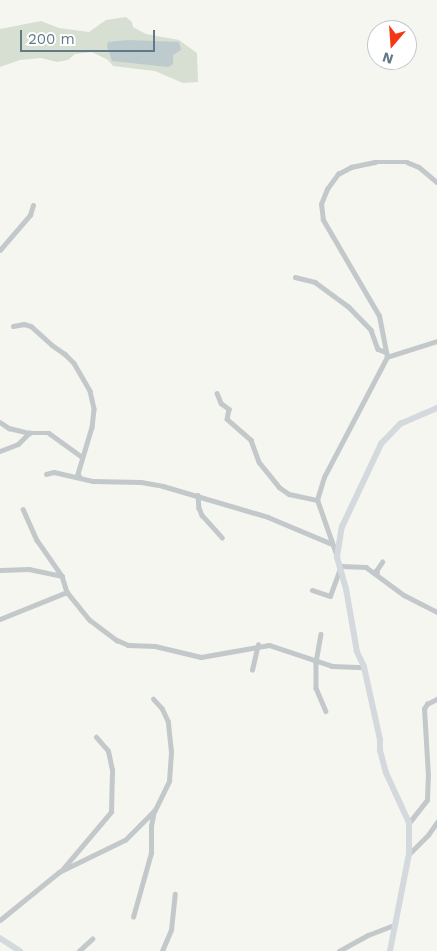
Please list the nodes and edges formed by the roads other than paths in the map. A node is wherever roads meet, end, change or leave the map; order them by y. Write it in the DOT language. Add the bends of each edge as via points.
graph roads {
  1 [pos="437,182"];
  2 [pos="33,205"];
  3 [pos="0,250"];
  4 [pos="295,277"];
  5 [pos="12,326"];
  6 [pos="436,342"];
  7 [pos="387,354"];
  8 [pos="217,393"];
  9 [pos="437,408"];
  10 [pos="0,422"];
  11 [pos="29,433"];
  12 [pos="0,451"];
  13 [pos="82,457"];
  14 [pos="46,474"];
  15 [pos="82,478"];
  16 [pos="198,495"];
  17 [pos="317,500"];
  18 [pos="23,509"];
  19 [pos="222,537"];
  20 [pos="330,543"];
  21 [pos="337,557"];
  22 [pos="382,562"];
  23 [pos="340,566"];
  24 [pos="0,570"];
  25 [pos="378,574"];
  26 [pos="62,576"];
  27 [pos="312,590"];
  28 [pos="66,592"];
  29 [pos="437,612"];
  30 [pos="0,619"];
  31 [pos="321,634"];
  32 [pos="258,645"];
  33 [pos="316,663"];
  34 [pos="364,667"];
  35 [pos="252,670"];
  36 [pos="153,698"];
  37 [pos="437,699"];
  38 [pos="326,711"];
  39 [pos="96,736"];
  40 [pos="155,810"];
  41 [pos="437,822"];
  42 [pos="409,823"];
  43 [pos="409,854"];
  44 [pos="59,872"];
  45 [pos="175,894"];
  46 [pos="133,917"];
  47 [pos="0,920"];
  48 [pos="394,925"];
  49 [pos="0,938"];
  50 [pos="92,939"];
  51 [pos="20,951"];
  52 [pos="78,951"];
  53 [pos="162,951"];
  54 [pos="339,951"];
  55 [pos="390,951"];
  1 -- 7 [label="street" via="407,162 375,162 351,167 338,174 327,189 322,204 323,220 379,316"];
  2 -- 3 [label="street" via="30,216"];
  4 -- 7 [label="street" via="315,282 349,308 371,330 378,349"];
  5 -- 13 [label="street" via="31,326 65,354 90,391 94,404 93,419"];
  6 -- 7 [label="street"];
  7 -- 17 [label="street" via="324,477"];
  8 -- 17 [label="street" via="221,403 229,408 227,419 251,440 259,462 280,487 289,494"];
  9 -- 21 [label="main road" via="400,424 381,444 342,528"];
  10 -- 11 [label="street"];
  11 -- 12 [label="street" via="18,444"];
  11 -- 13 [label="street" via="49,433"];
  13 -- 15 [label="street" via="78,474"];
  14 -- 15 [label="street" via="62,473"];
  15 -- 16 [label="street" via="141,482"];
  16 -- 19 [label="street" via="198,508 202,515"];
  16 -- 20 [label="street" via="268,517"];
  17 -- 20 [label="street"];
  18 -- 26 [label="street" via="37,540"];
  20 -- 21 [label="street"];
  21 -- 23 [label="main road"];
  22 -- 25 [label="street" via="376,571"];
  23 -- 25 [label="street" via="366,567"];
  23 -- 27 [label="street" via="330,596"];
  23 -- 34 [label="main road" via="357,652"];
  24 -- 26 [label="street" via="28,569"];
  25 -- 29 [label="street" via="404,596"];
  26 -- 28 [label="street"];
  28 -- 30 [label="street"];
  28 -- 32 [label="street" via="90,620 123,644 155,646 201,657"];
  31 -- 33 [label="street"];
  32 -- 33 [label="street" via="281,648"];
  32 -- 35 [label="street"];
  33 -- 34 [label="street"];
  33 -- 38 [label="street" via="316,688"];
  34 -- 42 [label="main road" via="386,773"];
  36 -- 40 [label="street" via="168,722 172,752 169,781"];
  37 -- 42 [label="street" via="427,704 424,710 427,800"];
  39 -- 44 [label="street" via="108,751 112,770 111,812"];
  40 -- 44 [label="street" via="124,840"];
  40 -- 46 [label="street" via="151,826 151,853"];
  41 -- 43 [label="street"];
  42 -- 43 [label="main road"];
  43 -- 48 [label="main road"];
  44 -- 47 [label="street"];
  45 -- 53 [label="street" via="171,930"];
  48 -- 54 [label="street"];
  48 -- 55 [label="main road"];
  49 -- 51 [label="main road"];
  50 -- 52 [label="street"];
}
